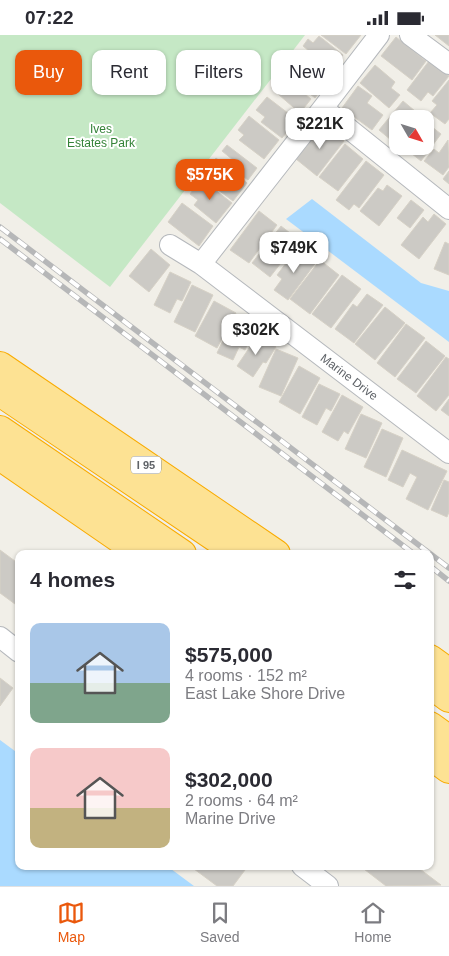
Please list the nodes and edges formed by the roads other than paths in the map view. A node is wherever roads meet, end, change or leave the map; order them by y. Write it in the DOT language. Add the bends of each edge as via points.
graph roads {
  1 [pos="379,35"];
  2 [pos="410,35"];
  3 [pos="449,64"];
  4 [pos="323,108"];
  5 [pos="449,209"];
  6 [pos="170,245"];
  7 [pos="201,264"];
  8 [pos="0,366"];
  9 [pos="0,392"];
  10 [pos="0,430"];
  11 [pos="449,453"];
  12 [pos="0,456"];
  13 [pos="136,550"];
  14 [pos="176,550"];
  15 [pos="234,550"];
  16 [pos="270,550"];
  17 [pos="0,637"];
  18 [pos="15,649"];
  19 [pos="434,662"];
  20 [pos="449,673"];
  21 [pos="434,687"];
  22 [pos="449,698"];
  23 [pos="434,729"];
  24 [pos="449,739"];
  25 [pos="434,758"];
  26 [pos="449,769"];
  27 [pos="307,870"];
  28 [pos="328,886"];
  1 -- 4 [label="street"];
  2 -- 3 [label="street"];
  4 -- 5 [label="street"];
  4 -- 7 [label="street"];
  6 -- 7 [label="street, Marine Drive"];
  7 -- 11 [label="street, Marine Drive"];
  8 -- 16 [label="highway, I 95"];
  9 -- 15 [label="highway"];
  10 -- 14 [label="highway"];
  12 -- 13 [label="highway"];
  17 -- 18 [label="street"];
  19 -- 20 [label="highway"];
  21 -- 22 [label="highway"];
  23 -- 24 [label="highway"];
  25 -- 26 [label="highway"];
  27 -- 28 [label="street"];
}
